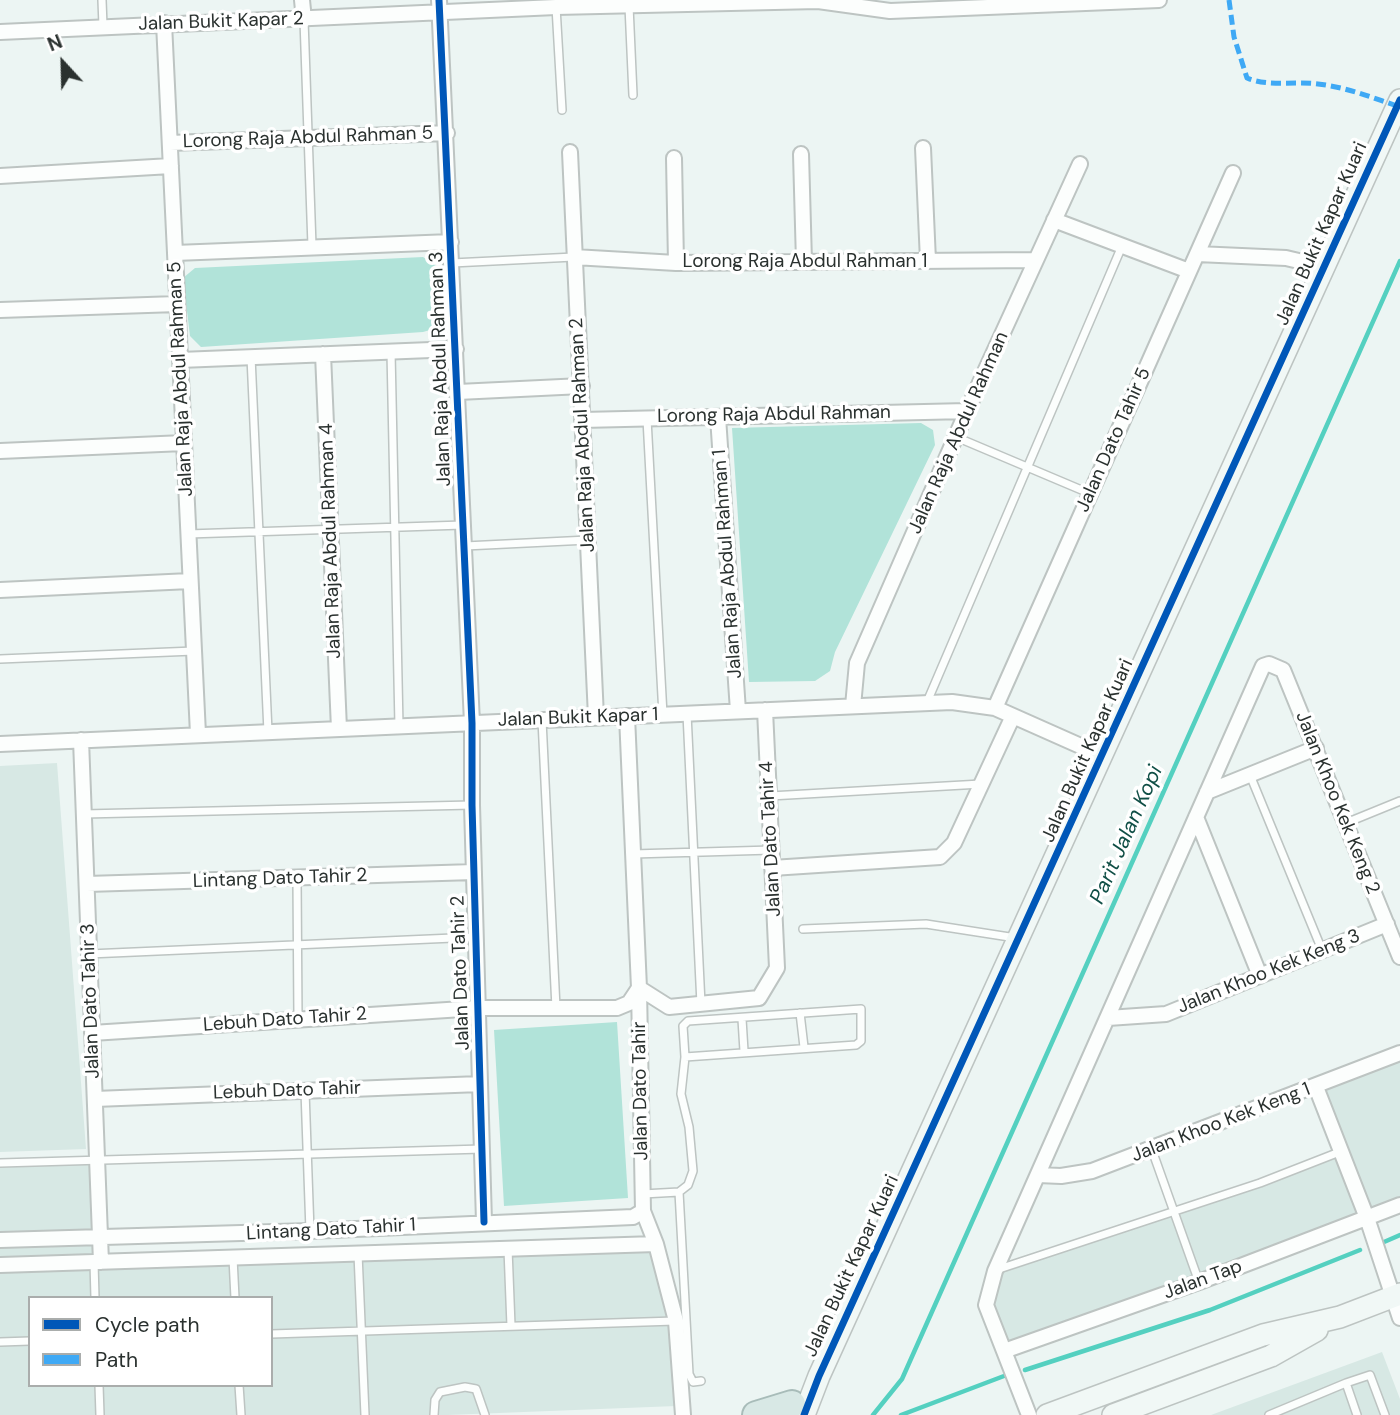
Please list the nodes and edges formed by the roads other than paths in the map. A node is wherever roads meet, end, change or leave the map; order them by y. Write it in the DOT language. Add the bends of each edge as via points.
graph roads {
  1 [pos="102,0"];
  2 [pos="303,0"];
  3 [pos="1159,0"];
  4 [pos="818,1"];
  5 [pos="441,6"];
  6 [pos="629,6"];
  7 [pos="556,7"];
  8 [pos="304,20"];
  9 [pos="164,23"];
  10 [pos="103,26"];
  11 [pos="0,32"];
  12 [pos="633,95"];
  13 [pos="1400,100"];
  14 [pos="562,110"];
  15 [pos="447,133"];
  16 [pos="308,138"];
  17 [pos="170,143"];
  18 [pos="923,148"];
  19 [pos="570,152"];
  20 [pos="802,154"];
  21 [pos="674,158"];
  22 [pos="1080,164"];
  23 [pos="171,166"];
  24 [pos="1233,173"];
  25 [pos="0,176"];
  26 [pos="1054,220"];
  27 [pos="452,242"];
  28 [pos="312,246"];
  29 [pos="1122,246"];
  30 [pos="175,253"];
  31 [pos="1197,254"];
  32 [pos="574,257"];
  33 [pos="1036,260"];
  34 [pos="928,261"];
  35 [pos="452,262"];
  36 [pos="804,262"];
  37 [pos="676,263"];
  38 [pos="1324,267"];
  39 [pos="1189,271"];
  40 [pos="177,304"];
  41 [pos="0,310"];
  42 [pos="456,349"];
  43 [pos="391,351"];
  44 [pos="323,354"];
  45 [pos="251,356"];
  46 [pos="180,360"];
  47 [pos="582,386"];
  48 [pos="458,392"];
  49 [pos="967,411"];
  50 [pos="718,417"];
  51 [pos="647,418"];
  52 [pos="582,420"];
  53 [pos="956,437"];
  54 [pos="184,443"];
  55 [pos="0,451"];
  56 [pos="1029,468"];
  57 [pos="1091,494"];
  58 [pos="464,525"];
  59 [pos="395,527"];
  60 [pos="332,529"];
  61 [pos="259,531"];
  62 [pos="188,534"];
  63 [pos="588,540"];
  64 [pos="465,546"];
  65 [pos="190,581"];
  66 [pos="0,590"];
  67 [pos="194,651"];
  68 [pos="0,659"];
  69 [pos="926,703"];
  70 [pos="853,706"];
  71 [pos="995,708"];
  72 [pos="765,710"];
  73 [pos="738,711"];
  74 [pos="687,713"];
  75 [pos="663,715"];
  76 [pos="627,716"];
  77 [pos="1013,716"];
  78 [pos="596,718"];
  79 [pos="541,720"];
  80 [pos="472,723"];
  81 [pos="399,726"];
  82 [pos="339,729"];
  83 [pos="268,732"];
  84 [pos="198,734"];
  85 [pos="82,740"];
  86 [pos="0,744"];
  87 [pos="1316,748"];
  88 [pos="1103,756"];
  89 [pos="1250,774"];
  90 [pos="982,784"];
  91 [pos="1208,792"];
  92 [pos="769,796"];
  93 [pos="1400,801"];
  94 [pos="472,805"];
  95 [pos="84,814"];
  96 [pos="1196,817"];
  97 [pos="1346,823"];
  98 [pos="772,850"];
  99 [pos="694,852"];
  100 [pos="633,854"];
  101 [pos="772,868"];
  102 [pos="474,872"];
  103 [pos="297,879"];
  104 [pos="87,884"];
  105 [pos="1387,924"];
  106 [pos="803,929"];
  107 [pos="476,937"];
  108 [pos="1020,939"];
  109 [pos="298,946"];
  110 [pos="1322,950"];
  111 [pos="89,954"];
  112 [pos="1400,957"];
  113 [pos="1260,976"];
  114 [pos="639,988"];
  115 [pos="701,1004"];
  116 [pos="555,1007"];
  117 [pos="478,1008"];
  118 [pos="800,1013"];
  119 [pos="1108,1018"];
  120 [pos="299,1019"];
  121 [pos="742,1019"];
  122 [pos="92,1033"];
  123 [pos="804,1047"];
  124 [pos="744,1051"];
  125 [pos="1400,1053"];
  126 [pos="685,1057"];
  127 [pos="480,1084"];
  128 [pos="1316,1087"];
  129 [pos="305,1090"];
  130 [pos="95,1099"];
  131 [pos="482,1149"];
  132 [pos="1152,1150"];
  133 [pos="1342,1151"];
  134 [pos="307,1156"];
  135 [pos="97,1160"];
  136 [pos="0,1163"];
  137 [pos="1038,1175"];
  138 [pos="679,1192"];
  139 [pos="643,1194"];
  140 [pos="1400,1205"];
  141 [pos="643,1211"];
  142 [pos="1174,1212"];
  143 [pos="1367,1218"];
  144 [pos="484,1222"];
  145 [pos="310,1231"];
  146 [pos="100,1239"];
  147 [pos="0,1240"];
  148 [pos="656,1244"];
  149 [pos="508,1249"];
  150 [pos="358,1254"];
  151 [pos="233,1258"];
  152 [pos="97,1262"];
  153 [pos="0,1265"];
  154 [pos="995,1271"];
  155 [pos="1199,1282"];
  156 [pos="1397,1295"];
  157 [pos="95,1296"];
  158 [pos="235,1296"];
  159 [pos="1340,1317"];
  160 [pos="1400,1318"];
  161 [pos="676,1321"];
  162 [pos="511,1326"];
  163 [pos="361,1331"];
  164 [pos="273,1334"];
  165 [pos="28,1341"];
  166 [pos="0,1342"];
  167 [pos="1004,1350"];
  168 [pos="701,1381"];
  169 [pos="1346,1383"];
  170 [pos="99,1387"];
  171 [pos="239,1387"];
  172 [pos="793,1411"];
  173 [pos="100,1415"];
  174 [pos="241,1415"];
  175 [pos="365,1415"];
  176 [pos="433,1415"];
  177 [pos="485,1415"];
  178 [pos="683,1415"];
  179 [pos="756,1415"];
  180 [pos="1029,1415"];
  181 [pos="1047,1415"];
  182 [pos="1113,1415"];
  183 [pos="1269,1415"];
  184 [pos="1357,1415"];
  185 [pos="1385,1415"];
  1 -- 10 [label="lane"];
  2 -- 8 [label="street"];
  3 -- 4 [label="street, Jalan Bukit Kapar 2" via="890,12"];
  4 -- 6 [label="street, Jalan Bukit Kapar 2"];
  5 -- 7 [label="street, Jalan Bukit Kapar 2"];
  5 -- 8 [label="street, Jalan Bukit Kapar 2"];
  5 -- 15 [label="street, Jalan Raja Abdul Rahman 3"];
  6 -- 7 [label="street, Jalan Bukit Kapar 2"];
  6 -- 12 [label="lane"];
  7 -- 14 [label="lane"];
  8 -- 9 [label="street, Jalan Bukit Kapar 2"];
  8 -- 16 [label="lane"];
  9 -- 10 [label="street, Jalan Bukit Kapar 2"];
  9 -- 17 [label="street, Jalan Raja Abdul Rahman 5"];
  10 -- 11 [label="street, Jalan Bukit Kapar 2"];
  13 -- 38 [label="street, Jalan Bukit Kapar Kuari"];
  15 -- 16 [label="street, Lorong Raja Abdul Rahman 5"];
  15 -- 27 [label="street, Jalan Raja Abdul Rahman 3"];
  16 -- 17 [label="street, Lorong Raja Abdul Rahman 5"];
  16 -- 28 [label="lane"];
  17 -- 23 [label="street, Jalan Raja Abdul Rahman 5"];
  18 -- 34 [label="street"];
  19 -- 32 [label="street, Jalan Raja Abdul Rahman 2"];
  20 -- 36 [label="street"];
  21 -- 37 [label="street"];
  22 -- 26 [label="street, Jalan Raja Abdul Rahman"];
  23 -- 25 [label="street"];
  23 -- 30 [label="street, Jalan Raja Abdul Rahman 5"];
  24 -- 31 [label="street, Jalan Dato Tahir 5"];
  26 -- 29 [label="street"];
  26 -- 33 [label="street, Jalan Raja Abdul Rahman"];
  27 -- 28 [label="street"];
  27 -- 35 [label="street, Jalan Raja Abdul Rahman 3"];
  28 -- 30 [label="street"];
  29 -- 39 [label="street"];
  29 -- 56 [label="lane"];
  30 -- 40 [label="street, Jalan Raja Abdul Rahman 5"];
  31 -- 38 [label="street" via="1286,258"];
  31 -- 39 [label="street, Jalan Dato Tahir 5"];
  32 -- 35 [label="lane"];
  32 -- 37 [label="street, Lorong Raja Abdul Rahman 1"];
  32 -- 47 [label="street, Jalan Raja Abdul Rahman 2"];
  33 -- 34 [label="street, Lorong Raja Abdul Rahman 1"];
  33 -- 49 [label="street, Jalan Raja Abdul Rahman"];
  34 -- 36 [label="street, Lorong Raja Abdul Rahman 1"];
  35 -- 42 [label="street, Jalan Raja Abdul Rahman 3"];
  36 -- 37 [label="street, Lorong Raja Abdul Rahman 1"];
  38 -- 88 [label="street, Jalan Bukit Kapar Kuari"];
  39 -- 57 [label="street, Jalan Dato Tahir 5"];
  40 -- 41 [label="street"];
  40 -- 46 [label="street, Jalan Raja Abdul Rahman 5"];
  42 -- 43 [label="street"];
  42 -- 48 [label="street, Jalan Raja Abdul Rahman 3"];
  43 -- 44 [label="street"];
  43 -- 59 [label="lane"];
  44 -- 45 [label="street"];
  44 -- 60 [label="street, Jalan Raja Abdul Rahman 4"];
  45 -- 46 [label="street"];
  45 -- 61 [label="lane"];
  46 -- 54 [label="street, Jalan Raja Abdul Rahman 5"];
  47 -- 48 [label="street"];
  47 -- 52 [label="street, Jalan Raja Abdul Rahman 2"];
  48 -- 58 [label="street, Jalan Raja Abdul Rahman 3"];
  49 -- 50 [label="street, Lorong Raja Abdul Rahman"];
  49 -- 53 [label="street, Jalan Raja Abdul Rahman"];
  50 -- 51 [label="street, Lorong Raja Abdul Rahman"];
  50 -- 73 [label="street, Jalan Raja Abdul Rahman 1"];
  51 -- 52 [label="street, Lorong Raja Abdul Rahman"];
  51 -- 75 [label="lane"];
  52 -- 63 [label="street, Jalan Raja Abdul Rahman 2"];
  53 -- 56 [label="lane"];
  53 -- 70 [label="street, Jalan Raja Abdul Rahman" via="858,663"];
  54 -- 55 [label="street"];
  54 -- 62 [label="street, Jalan Raja Abdul Rahman 5"];
  56 -- 57 [label="lane"];
  56 -- 69 [label="lane"];
  57 -- 71 [label="street, Jalan Dato Tahir 5"];
  58 -- 59 [label="lane"];
  58 -- 64 [label="street, Jalan Raja Abdul Rahman 3"];
  59 -- 60 [label="lane"];
  59 -- 81 [label="lane"];
  60 -- 61 [label="lane"];
  60 -- 82 [label="street, Jalan Raja Abdul Rahman 4"];
  61 -- 62 [label="lane"];
  61 -- 83 [label="lane"];
  62 -- 65 [label="street, Jalan Raja Abdul Rahman 5"];
  63 -- 64 [label="lane"];
  63 -- 78 [label="street, Jalan Raja Abdul Rahman 2"];
  64 -- 80 [label="street, Jalan Raja Abdul Rahman 3"];
  65 -- 66 [label="street"];
  65 -- 67 [label="street, Jalan Raja Abdul Rahman 5"];
  67 -- 68 [label="lane"];
  67 -- 84 [label="street, Jalan Raja Abdul Rahman 5"];
  69 -- 70 [label="street, Jalan Bukit Kapar 1"];
  69 -- 71 [label="street, Jalan Bukit Kapar 1"];
  70 -- 72 [label="street, Jalan Bukit Kapar 1"];
  71 -- 77 [label="street, Jalan Bukit Kapar 1"];
  72 -- 73 [label="street, Jalan Bukit Kapar 1"];
  72 -- 92 [label="street, Jalan Dato Tahir 4"];
  73 -- 74 [label="street, Jalan Bukit Kapar 1"];
  74 -- 75 [label="street, Jalan Bukit Kapar 1"];
  74 -- 99 [label="lane"];
  75 -- 76 [label="street, Jalan Bukit Kapar 1"];
  76 -- 78 [label="street, Jalan Bukit Kapar 1"];
  76 -- 100 [label="street, Jalan Dato Tahir"];
  77 -- 88 [label="street, Jalan Bukit Kapar 1"];
  77 -- 90 [label="street"];
  78 -- 79 [label="street, Jalan Bukit Kapar 1"];
  79 -- 80 [label="street, Jalan Bukit Kapar 1"];
  79 -- 116 [label="lane"];
  80 -- 81 [label="street, Jalan Bukit Kapar 1"];
  80 -- 94 [label="street, Jalan Dato Tahir 2"];
  81 -- 82 [label="street, Jalan Bukit Kapar 1"];
  82 -- 83 [label="street, Jalan Bukit Kapar 1"];
  83 -- 84 [label="street, Jalan Bukit Kapar 1"];
  84 -- 85 [label="street, Jalan Bukit Kapar 1"];
  85 -- 86 [label="street, Jalan Bukit Kapar 1"];
  85 -- 95 [label="street, Jalan Dato Tahir 3"];
  87 -- 89 [label="street"];
  87 -- 91 [label="street, Jalan Khoo Kek Keng 2" via="1283,670 1263,666"];
  87 -- 97 [label="street, Jalan Khoo Kek Keng 2"];
  88 -- 108 [label="street, Jalan Bukit Kapar Kuari"];
  89 -- 91 [label="street"];
  89 -- 110 [label="lane"];
  90 -- 92 [label="lane"];
  90 -- 101 [label="street" via="954,843 940,857"];
  91 -- 96 [label="street"];
  92 -- 98 [label="street, Jalan Dato Tahir 4"];
  93 -- 97 [label="lane"];
  94 -- 95 [label="lane"];
  94 -- 102 [label="street, Jalan Dato Tahir 2"];
  95 -- 104 [label="street, Jalan Dato Tahir 3"];
  96 -- 113 [label="street"];
  96 -- 119 [label="street"];
  97 -- 105 [label="street, Jalan Khoo Kek Keng 2"];
  98 -- 99 [label="lane"];
  98 -- 101 [label="street, Jalan Dato Tahir 4"];
  99 -- 100 [label="lane"];
  99 -- 115 [label="lane"];
  100 -- 114 [label="street, Jalan Dato Tahir"];
  101 -- 115 [label="street, Jalan Dato Tahir 4" via="777,968 760,998"];
  102 -- 103 [label="street, Lintang Dato Tahir 2"];
  102 -- 107 [label="street, Jalan Dato Tahir 2"];
  103 -- 104 [label="street, Lintang Dato Tahir 2"];
  103 -- 109 [label="lane"];
  104 -- 111 [label="street, Jalan Dato Tahir 3"];
  105 -- 110 [label="street, Jalan Khoo Kek Keng 3"];
  105 -- 112 [label="street, Jalan Khoo Kek Keng 2"];
  106 -- 108 [label="lane" via="926,924"];
  107 -- 109 [label="lane"];
  107 -- 117 [label="street, Jalan Dato Tahir 2"];
  108 -- 172 [label="street, Jalan Bukit Kapar Kuari" via="819,1376"];
  109 -- 111 [label="lane"];
  109 -- 120 [label="lane"];
  110 -- 113 [label="street, Jalan Khoo Kek Keng 3"];
  111 -- 122 [label="street, Jalan Dato Tahir 3"];
  113 -- 119 [label="street, Jalan Khoo Kek Keng 3" via="1166,1014"];
  114 -- 115 [label="street" via="669,1007"];
  114 -- 116 [label="street, Lebuh Dato Tahir 2" via="629,1003 617,1008"];
  114 -- 139 [label="street, Jalan Dato Tahir"];
  116 -- 117 [label="street, Lebuh Dato Tahir 2"];
  117 -- 120 [label="street, Lebuh Dato Tahir 2"];
  117 -- 127 [label="street, Jalan Dato Tahir 2"];
  118 -- 121 [label="lane"];
  118 -- 123 [label="lane"];
  118 -- 123 [label="lane" via="861,1009 863,1015 861,1041 856,1045"];
  119 -- 137 [label="street"];
  120 -- 122 [label="street, Lebuh Dato Tahir 2"];
  121 -- 124 [label="lane"];
  121 -- 126 [label="lane" via="688,1021 683,1026"];
  122 -- 130 [label="street, Jalan Dato Tahir 3"];
  123 -- 124 [label="lane"];
  124 -- 126 [label="lane"];
  125 -- 128 [label="street, Jalan Khoo Kek Keng 1"];
  126 -- 138 [label="lane" via="681,1094 693,1171 688,1185"];
  127 -- 129 [label="street, Lebuh Dato Tahir"];
  127 -- 131 [label="street, Jalan Dato Tahir 2"];
  128 -- 132 [label="street, Jalan Khoo Kek Keng 1"];
  128 -- 133 [label="street"];
  129 -- 130 [label="street, Lebuh Dato Tahir"];
  129 -- 134 [label="lane"];
  130 -- 135 [label="street, Jalan Dato Tahir 3"];
  131 -- 134 [label="lane"];
  131 -- 144 [label="street, Jalan Dato Tahir 2"];
  132 -- 137 [label="street, Jalan Khoo Kek Keng 1" via="1093,1171"];
  132 -- 142 [label="lane"];
  133 -- 142 [label="lane"];
  133 -- 143 [label="street"];
  134 -- 135 [label="lane"];
  134 -- 145 [label="lane"];
  135 -- 136 [label="lane"];
  135 -- 146 [label="street, Jalan Dato Tahir 3"];
  137 -- 154 [label="street"];
  138 -- 139 [label="lane"];
  138 -- 168 [label="lane" via="689,1374 693,1382"];
  139 -- 141 [label="street"];
  140 -- 143 [label="street, Jalan Tap"];
  141 -- 144 [label="street, Lintang Dato Tahir 1" via="633,1217"];
  141 -- 148 [label="street"];
  142 -- 154 [label="lane"];
  142 -- 155 [label="lane"];
  143 -- 155 [label="street, Jalan Tap"];
  143 -- 156 [label="street"];
  144 -- 145 [label="street, Lintang Dato Tahir 1"];
  145 -- 146 [label="street, Lintang Dato Tahir 1"];
  146 -- 147 [label="street, Lintang Dato Tahir 1"];
  146 -- 152 [label="street, Jalan Dato Tahir 3"];
  148 -- 149 [label="street"];
  148 -- 161 [label="street"];
  149 -- 150 [label="street"];
  149 -- 162 [label="lane"];
  150 -- 151 [label="street"];
  150 -- 163 [label="lane"];
  151 -- 152 [label="street"];
  151 -- 158 [label="lane"];
  152 -- 153 [label="street"];
  152 -- 157 [label="lane"];
  154 -- 167 [label="street" via="986,1305"];
  155 -- 167 [label="street, Jalan Tap"];
  156 -- 159 [label="street"];
  156 -- 160 [label="street"];
  159 -- 181 [label="street" via="1263,1335"];
  159 -- 182 [label="street" via="1271,1356"];
  161 -- 162 [label="lane"];
  161 -- 178 [label="street"];
  162 -- 163 [label="lane"];
  163 -- 164 [label="lane"];
  163 -- 175 [label="lane"];
  165 -- 166 [label="lane"];
  167 -- 180 [label="street"];
  169 -- 183 [label="lane"];
  169 -- 184 [label="lane"];
  169 -- 185 [label="lane" via="1370,1375"];
  170 -- 173 [label="lane"];
  171 -- 174 [label="lane"];
  172 -- 179 [label="highway"];
  176 -- 177 [label="lane" via="440,1392 465,1387 476,1389"];
}
